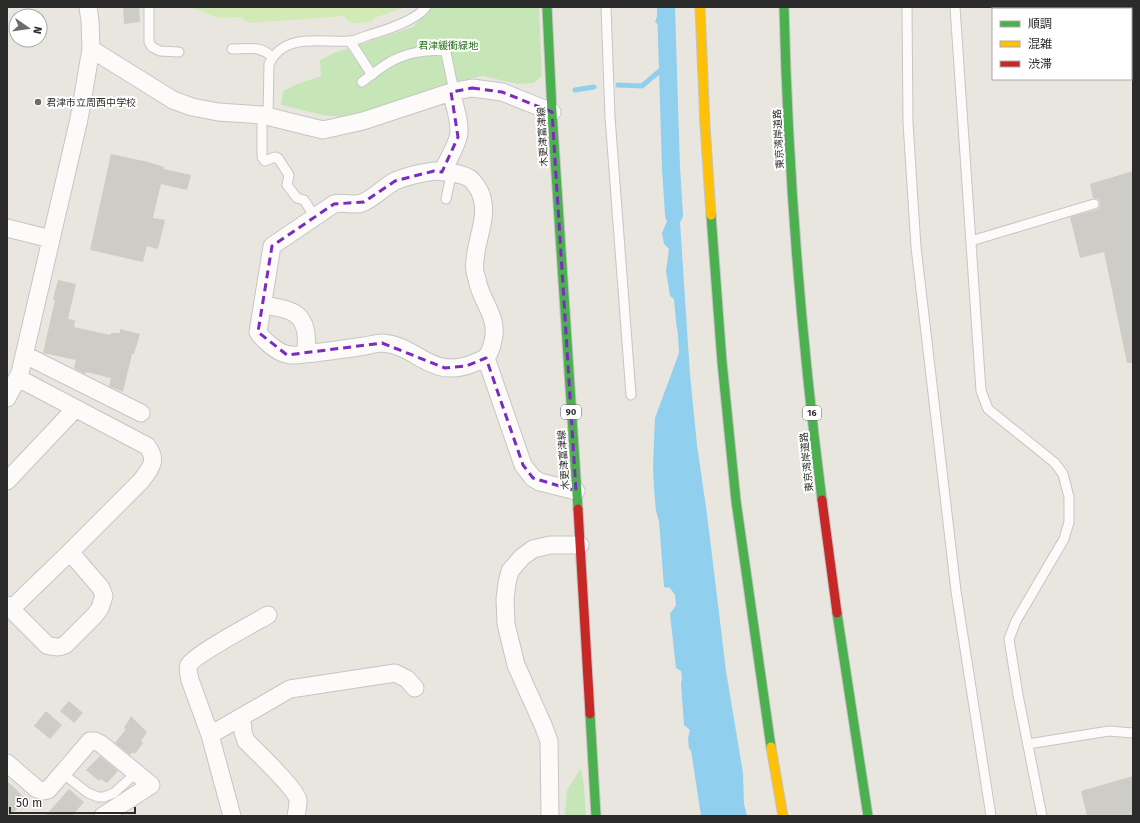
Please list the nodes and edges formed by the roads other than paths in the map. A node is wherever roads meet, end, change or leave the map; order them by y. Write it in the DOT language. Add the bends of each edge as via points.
graph roads {
  1 [pos="88,7"];
  2 [pos="149,7"];
  3 [pos="426,7"];
  4 [pos="547,7"];
  5 [pos="606,7"];
  6 [pos="700,7"];
  7 [pos="784,7"];
  8 [pos="907,7"];
  9 [pos="955,7"];
  10 [pos="1132,7"];
  11 [pos="1133,12"];
  12 [pos="350,41"];
  13 [pos="90,49"];
  14 [pos="232,49"];
  15 [pos="179,52"];
  16 [pos="272,56"];
  17 [pos="372,75"];
  18 [pos="362,82"];
  19 [pos="453,91"];
  20 [pos="552,112"];
  21 [pos="265,116"];
  22 [pos="446,172"];
  23 [pos="446,199"];
  24 [pos="1094,204"];
  25 [pos="315,217"];
  26 [pos="7,228"];
  27 [pos="51,239"];
  28 [pos="971,241"];
  29 [pos="263,305"];
  30 [pos="306,354"];
  31 [pos="25,355"];
  32 [pos="486,358"];
  33 [pos="18,378"];
  34 [pos="631,395"];
  35 [pos="7,398"];
  36 [pos="75,409"];
  37 [pos="141,413"];
  38 [pos="7,481"];
  39 [pos="576,492"];
  40 [pos="580,545"];
  41 [pos="70,552"];
  42 [pos="9,606"];
  43 [pos="268,615"];
  44 [pos="415,688"];
  45 [pos="242,716"];
  46 [pos="1133,733"];
  47 [pos="210,735"];
  48 [pos="1028,744"];
  49 [pos="7,763"];
  50 [pos="62,773"];
  51 [pos="136,773"];
  52 [pos="103,816"];
  53 [pos="232,816"];
  54 [pos="296,816"];
  55 [pos="550,816"];
  56 [pos="596,816"];
  57 [pos="783,816"];
  58 [pos="868,816"];
  59 [pos="991,816"];
  60 [pos="1042,816"];
  1 -- 13 [label="street"];
  2 -- 15 [label="lane" via="149,42 152,47 160,51"];
  3 -- 12 [label="lane" via="405,22"];
  4 -- 20 [label="main road, 木更津富津線 / 90"];
  5 -- 34 [label="lane" via="611,125"];
  6 -- 57 [label="main road" via="714,261 734,482"];
  7 -- 58 [label="main road, 東京湾岸道路 / 16" via="789,135 808,377 837,620"];
  8 -- 59 [label="lane" via="908,123 916,247 956,591"];
  9 -- 28 [label="lane"];
  10 -- 11 [label="lane"];
  12 -- 16 [label="lane" via="304,41 290,44"];
  12 -- 17 [label="lane"];
  13 -- 21 [label="street" via="173,100 218,112"];
  13 -- 27 [label="street" via="78,119"];
  14 -- 16 [label="lane" via="256,48"];
  16 -- 21 [label="lane" via="269,64"];
  17 -- 18 [label="lane"];
  17 -- 19 [label="lane" via="390,62 408,54 445,51"];
  19 -- 20 [label="street" via="472,88 502,92"];
  19 -- 21 [label="street" via="363,121 323,130"];
  19 -- 22 [label="street" via="459,129"];
  20 -- 39 [label="main road, 木更津富津線 / 90"];
  21 -- 25 [label="lane" via="263,160 278,158 289,175 287,185 297,198 304,200"];
  22 -- 23 [label="lane" via="450,180"];
  22 -- 25 [label="street" via="434,171 395,181 364,202 339,202"];
  22 -- 32 [label="street" via="473,181 482,201 484,211 474,261 475,273 495,328 493,344"];
  24 -- 28 [label="lane"];
  25 -- 29 [label="street" via="272,246"];
  26 -- 27 [label="street"];
  27 -- 31 [label="street"];
  28 -- 48 [label="lane" via="981,391 988,409 1055,463 1063,474 1069,497 1069,522 1064,539 1016,622 1009,639"];
  29 -- 30 [label="street" via="290,311 300,317 307,338"];
  29 -- 30 [label="street" via="258,332 261,337 287,355"];
  30 -- 32 [label="street" via="382,343 403,349 429,363 445,368 466,366"];
  31 -- 33 [label="street"];
  31 -- 37 [label="street"];
  32 -- 39 [label="street" via="523,465 533,478 540,482"];
  33 -- 35 [label="street"];
  33 -- 36 [label="street"];
  36 -- 38 [label="street"];
  36 -- 41 [label="street" via="147,446 153,461 141,481"];
  39 -- 40 [label="main road, 木更津富津線 / 90"];
  40 -- 55 [label="street" via="550,545 533,549 510,571 507,588 506,624 516,665 548,741"];
  40 -- 56 [label="main road, 木更津富津線 / 90"];
  41 -- 42 [label="street"];
  41 -- 42 [label="street" via="101,588 104,596 95,616 65,645 59,648 47,645"];
  43 -- 47 [label="street" via="203,652 189,664 190,680"];
  44 -- 45 [label="street" via="407,679 395,673 290,689"];
  45 -- 47 [label="street"];
  45 -- 54 [label="street" via="246,741 296,795"];
  46 -- 48 [label="lane" via="1109,731"];
  47 -- 53 [label="street"];
  48 -- 60 [label="lane"];
  49 -- 50 [label="street" via="42,791 48,790"];
  50 -- 51 [label="lane" via="88,793 104,797 114,793"];
  50 -- 51 [label="street" via="90,741 101,744"];
  51 -- 52 [label="street" via="151,785"];
}
